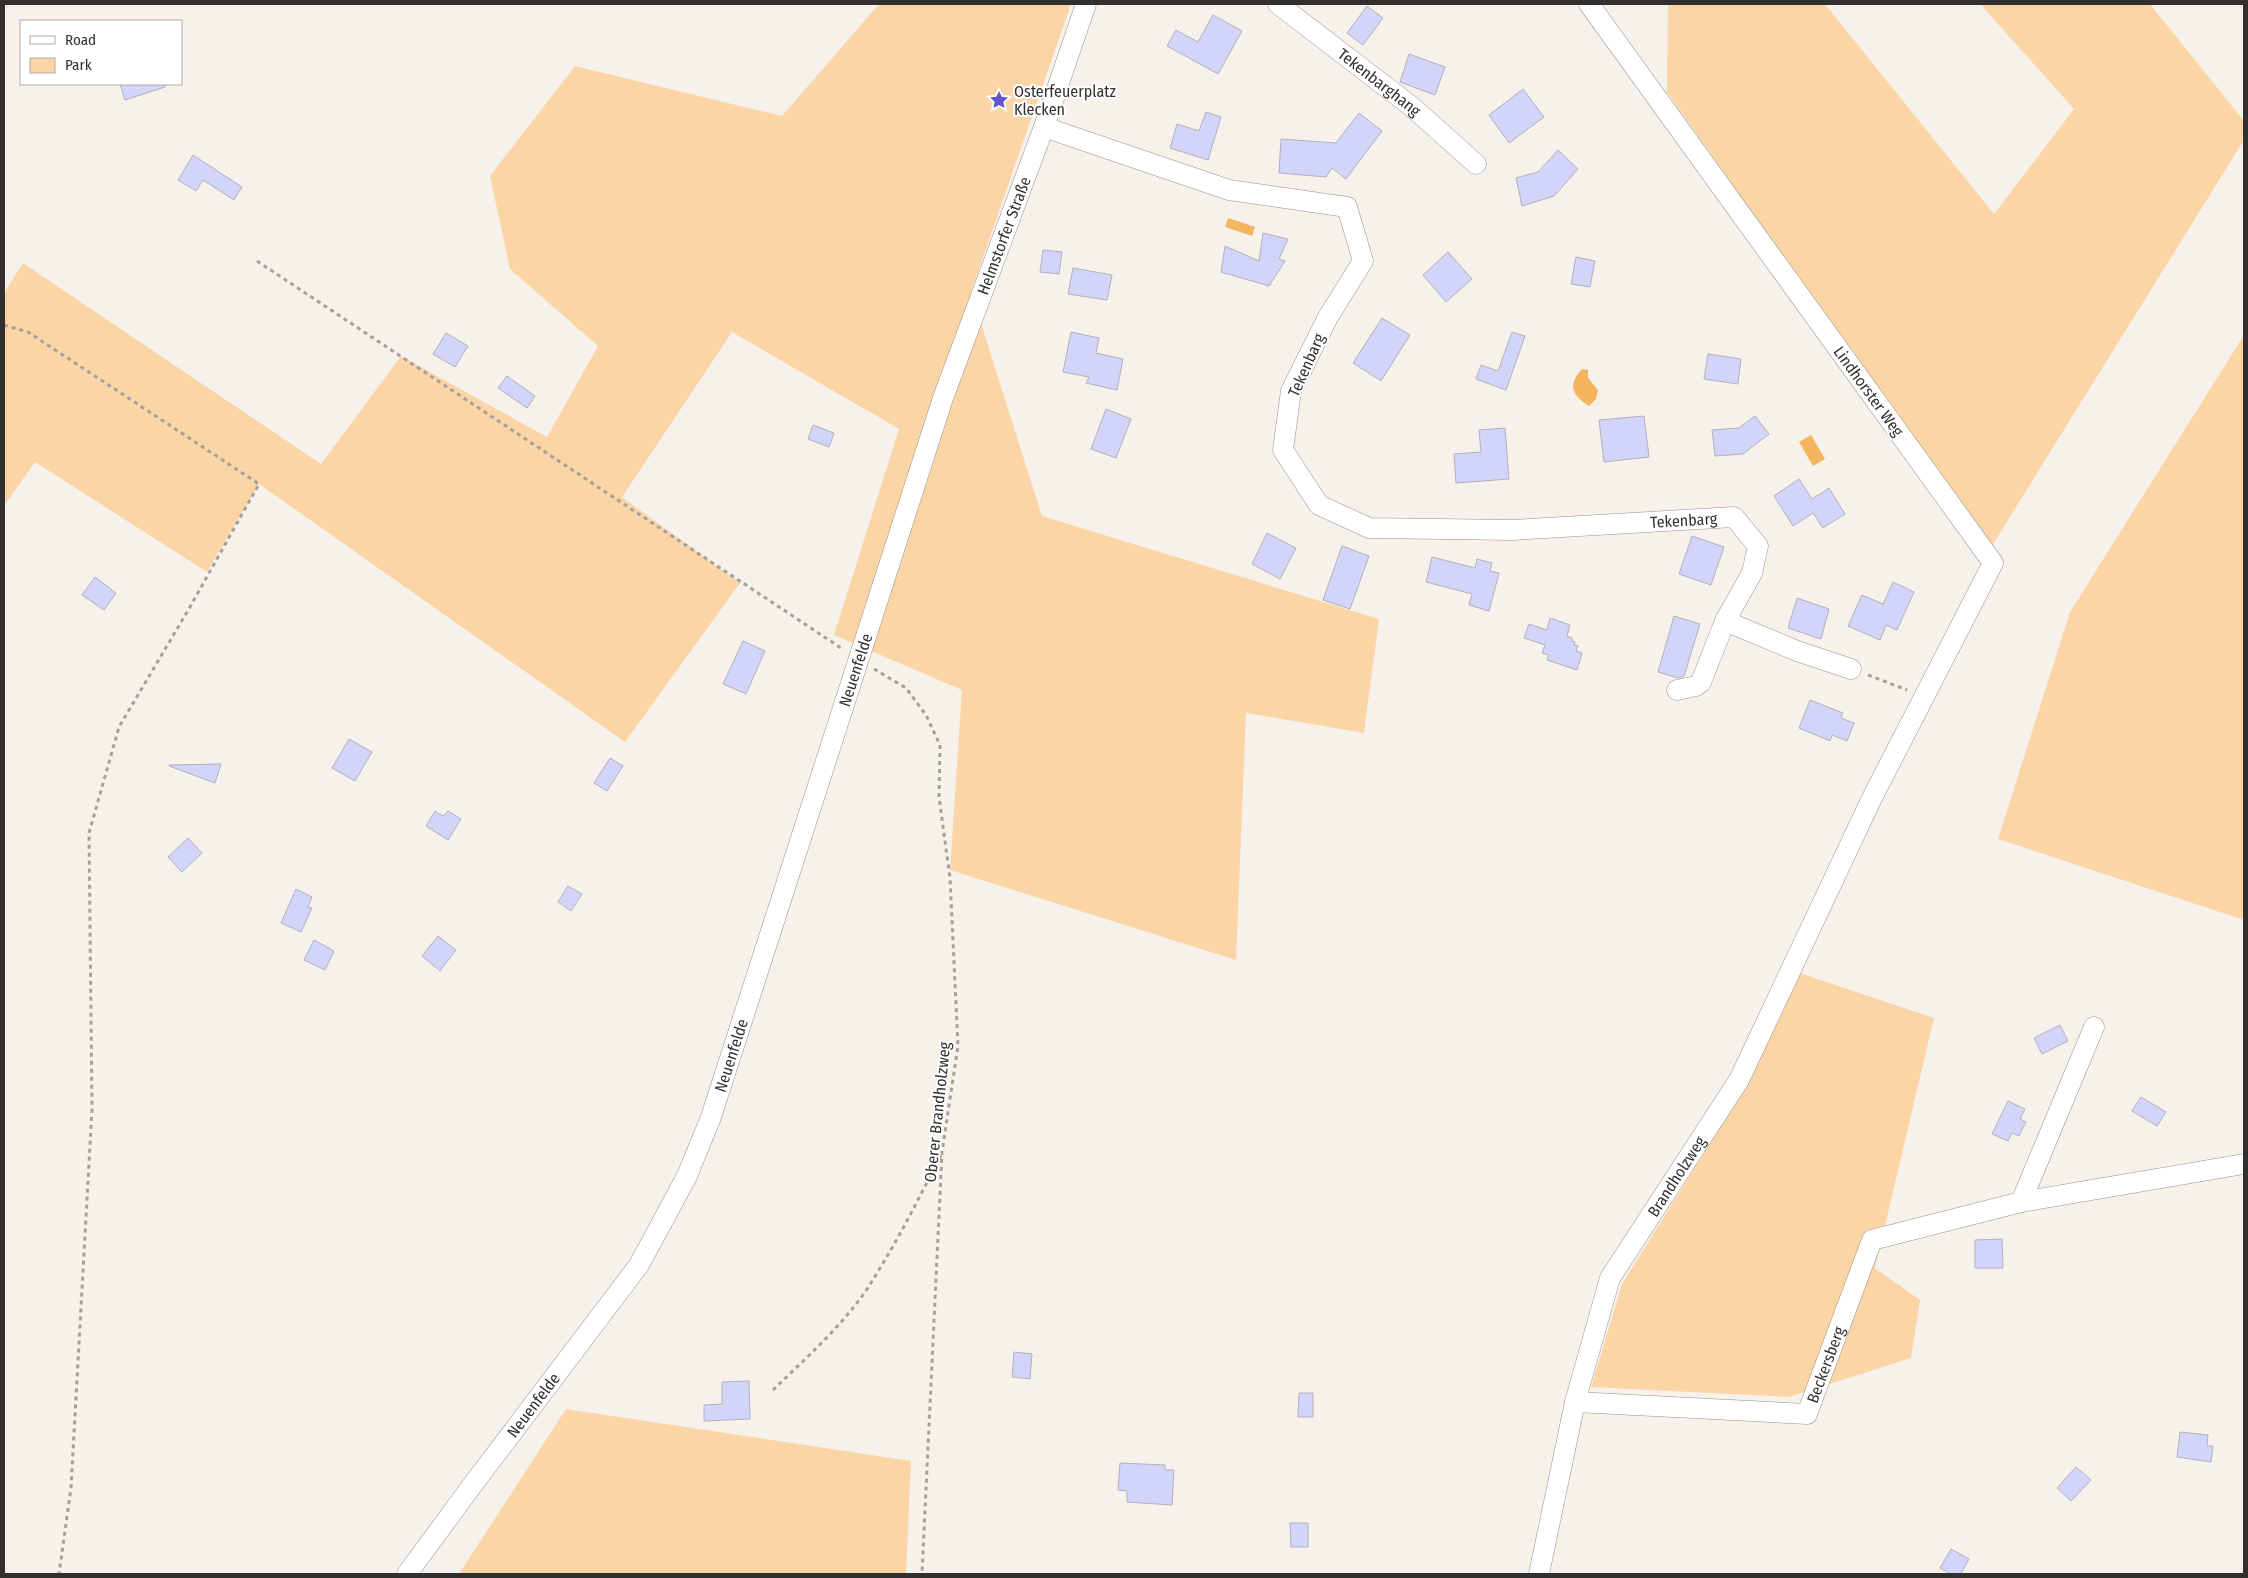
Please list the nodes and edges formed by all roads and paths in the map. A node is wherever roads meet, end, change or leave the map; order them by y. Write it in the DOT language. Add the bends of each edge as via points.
graph roads {
  1 [pos="1086,4"];
  2 [pos="1278,4"];
  3 [pos="1589,4"];
  4 [pos="1044,128"];
  5 [pos="1476,164"];
  6 [pos="256,261"];
  7 [pos="4,325"];
  8 [pos="920,468"];
  9 [pos="1725,621"];
  10 [pos="858,660"];
  11 [pos="1851,669"];
  12 [pos="1677,690"];
  13 [pos="1924,696"];
  14 [pos="1872,798"];
  15 [pos="2094,1027"];
  16 [pos="942,1152"];
  17 [pos="2244,1164"];
  18 [pos="2021,1202"];
  19 [pos="773,1390"];
  20 [pos="1575,1402"];
  21 [pos="59,1574"];
  22 [pos="407,1574"];
  23 [pos="922,1574"];
  24 [pos="1539,1574"];
  1 -- 4 [label="street, Helmstorfer Straße"];
  2 -- 5 [label="street, Tekenbarghang" via="1411,106"];
  3 -- 13 [label="street, Lindhorster Weg" via="1994,563"];
  4 -- 8 [label="street, Helmstorfer Straße"];
  4 -- 9 [label="street, Tekenbarg" via="1229,190 1347,207 1363,261 1328,317 1292,391 1283,450 1319,505 1369,528 1513,530 1734,517 1758,546 1752,572"];
  6 -- 10 [label="path, Oberer Brandholzweg"];
  7 -- 21 [label="path" via="28,332 259,484 119,727 89,833 92,1109 71,1488"];
  8 -- 10 [label="street, Neuenfelde"];
  9 -- 11 [label="street"];
  9 -- 12 [label="street" via="1701,682"];
  10 -- 16 [label="path, Oberer Brandholzweg" via="906,688 926,715 940,745 939,797 950,878 958,1046"];
  10 -- 22 [label="street, Neuenfelde" via="711,1117 687,1176 639,1265"];
  11 -- 13 [label="path"];
  13 -- 14 [label="street, Lindhorster Weg"];
  14 -- 20 [label="street, Brandholzweg" via="1739,1080 1610,1278"];
  15 -- 18 [label="street"];
  16 -- 19 [label="path" via="903,1229 866,1290 819,1346"];
  16 -- 23 [label="path, Oberer Brandholzweg"];
  17 -- 18 [label="street, Beckersberg"];
  18 -- 20 [label="street, Beckersberg" via="1872,1240 1807,1414"];
  20 -- 24 [label="street, Brandholzweg"];
}
